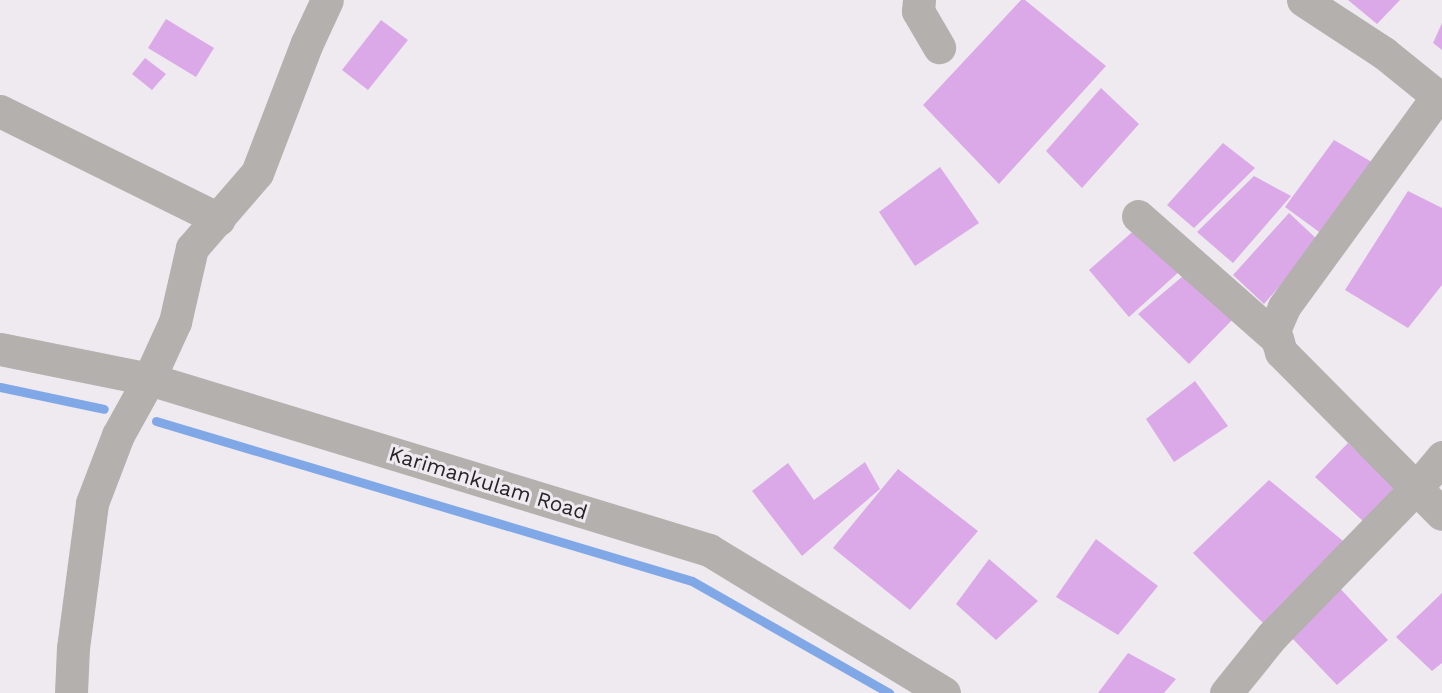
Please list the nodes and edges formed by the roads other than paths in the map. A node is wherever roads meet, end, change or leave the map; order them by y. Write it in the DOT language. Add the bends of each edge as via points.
graph roads {
  1 [pos="327,0"];
  2 [pos="919,0"];
  3 [pos="1303,0"];
  4 [pos="939,46"];
  5 [pos="1439,99"];
  6 [pos="0,111"];
  7 [pos="1138,216"];
  8 [pos="219,219"];
  9 [pos="1277,339"];
  10 [pos="0,349"];
  11 [pos="149,379"];
  12 [pos="1442,457"];
  13 [pos="1418,486"];
  14 [pos="1442,514"];
  15 [pos="70,693"];
  16 [pos="944,693"];
  17 [pos="1226,693"];
  1 -- 8 [label="street" via="256,173"];
  2 -- 4 [label="street" via="918,11"];
  3 -- 5 [label="street" via="1384,53"];
  5 -- 9 [label="street" via="1284,307 1274,330"];
  6 -- 8 [label="street"];
  7 -- 9 [label="street"];
  8 -- 11 [label="street" via="192,248 175,322"];
  9 -- 13 [label="street" via="1281,352"];
  10 -- 11 [label="street, Karimankulam Road"];
  11 -- 15 [label="street" via="118,435 92,503"];
  11 -- 16 [label="street, Karimankulam Road" via="709,550"];
  12 -- 13 [label="street"];
  13 -- 14 [label="street"];
  13 -- 17 [label="street" via="1272,636"];
}
